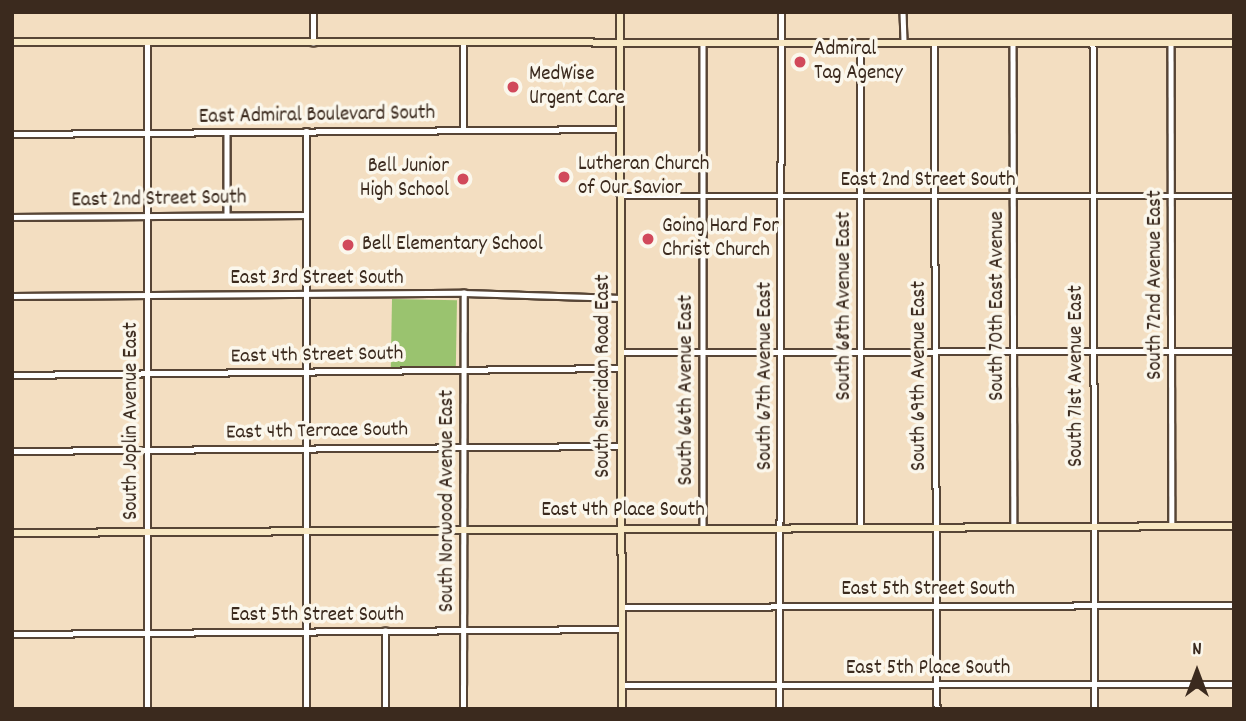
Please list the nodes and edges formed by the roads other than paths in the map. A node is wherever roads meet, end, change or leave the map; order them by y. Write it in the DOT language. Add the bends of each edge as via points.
graph roads {
  1 [pos="313,12"];
  2 [pos="620,12"];
  3 [pos="780,12"];
  4 [pos="904,12"];
  5 [pos="12,42"];
  6 [pos="147,42"];
  7 [pos="463,42"];
  8 [pos="313,43"];
  9 [pos="621,43"];
  10 [pos="703,43"];
  11 [pos="781,43"];
  12 [pos="860,43"];
  13 [pos="904,43"];
  14 [pos="934,43"];
  15 [pos="1013,43"];
  16 [pos="1093,43"];
  17 [pos="1171,43"];
  18 [pos="1234,43"];
  19 [pos="622,129"];
  20 [pos="463,130"];
  21 [pos="306,131"];
  22 [pos="227,132"];
  23 [pos="148,133"];
  24 [pos="12,134"];
  25 [pos="622,196"];
  26 [pos="861,196"];
  27 [pos="935,196"];
  28 [pos="1014,196"];
  29 [pos="1092,196"];
  30 [pos="1172,196"];
  31 [pos="1234,196"];
  32 [pos="703,197"];
  33 [pos="782,197"];
  34 [pos="227,215"];
  35 [pos="306,215"];
  36 [pos="148,216"];
  37 [pos="12,217"];
  38 [pos="464,293"];
  39 [pos="147,295"];
  40 [pos="306,295"];
  41 [pos="12,296"];
  42 [pos="621,298"];
  43 [pos="934,351"];
  44 [pos="1092,351"];
  45 [pos="1171,351"];
  46 [pos="1234,351"];
  47 [pos="622,352"];
  48 [pos="703,352"];
  49 [pos="782,352"];
  50 [pos="860,352"];
  51 [pos="1014,352"];
  52 [pos="621,369"];
  53 [pos="464,370"];
  54 [pos="306,372"];
  55 [pos="147,374"];
  56 [pos="12,375"];
  57 [pos="621,446"];
  58 [pos="464,447"];
  59 [pos="306,449"];
  60 [pos="147,450"];
  61 [pos="12,451"];
  62 [pos="1172,526"];
  63 [pos="1234,526"];
  64 [pos="780,527"];
  65 [pos="936,527"];
  66 [pos="1014,527"];
  67 [pos="1094,527"];
  68 [pos="621,528"];
  69 [pos="703,528"];
  70 [pos="860,528"];
  71 [pos="463,529"];
  72 [pos="305,530"];
  73 [pos="147,532"];
  74 [pos="12,533"];
  75 [pos="779,606"];
  76 [pos="937,606"];
  77 [pos="1095,606"];
  78 [pos="1234,606"];
  79 [pos="622,607"];
  80 [pos="622,629"];
  81 [pos="463,630"];
  82 [pos="385,631"];
  83 [pos="306,632"];
  84 [pos="147,633"];
  85 [pos="12,634"];
  86 [pos="937,684"];
  87 [pos="1095,684"];
  88 [pos="1234,684"];
  89 [pos="622,685"];
  90 [pos="780,685"];
  91 [pos="147,709"];
  92 [pos="306,709"];
  93 [pos="384,709"];
  94 [pos="463,709"];
  95 [pos="622,709"];
  96 [pos="779,709"];
  97 [pos="937,709"];
  98 [pos="1095,709"];
  1 -- 8 [label="street"];
  2 -- 9 [label="main road, South Sheridan Road East"];
  3 -- 11 [label="street, South 67th Avenue East"];
  4 -- 13 [label="street"];
  5 -- 6 [label="main road"];
  6 -- 8 [label="main road"];
  6 -- 23 [label="street, South Joplin Avenue East"];
  7 -- 8 [label="main road"];
  7 -- 9 [label="main road"];
  7 -- 20 [label="street"];
  9 -- 10 [label="main road"];
  9 -- 19 [label="main road, South Sheridan Road East"];
  10 -- 11 [label="main road"];
  10 -- 32 [label="street, South 66th Avenue East"];
  11 -- 12 [label="main road"];
  11 -- 33 [label="street, South 67th Avenue East"];
  12 -- 13 [label="main road"];
  12 -- 26 [label="street, South 68th Avenue East"];
  13 -- 14 [label="main road"];
  14 -- 15 [label="main road"];
  14 -- 27 [label="street, South 69th Avenue East"];
  15 -- 16 [label="main road"];
  15 -- 28 [label="street, South 70th East Avenue"];
  16 -- 17 [label="main road"];
  16 -- 29 [label="street, South 71st Avenue East"];
  17 -- 18 [label="main road"];
  17 -- 30 [label="street, South 72nd Avenue East"];
  19 -- 20 [label="street, East Admiral Boulevard South"];
  19 -- 25 [label="main road, South Sheridan Road East"];
  20 -- 21 [label="street, East Admiral Boulevard South"];
  21 -- 22 [label="street, East Admiral Boulevard South"];
  21 -- 35 [label="street"];
  22 -- 23 [label="street, East Admiral Boulevard South"];
  22 -- 34 [label="street"];
  23 -- 24 [label="street, East Admiral Boulevard South"];
  23 -- 36 [label="street, South Joplin Avenue East"];
  25 -- 32 [label="street, East 2nd Street South"];
  25 -- 42 [label="main road, South Sheridan Road East"];
  26 -- 27 [label="street, East 2nd Street South"];
  26 -- 33 [label="street, East 2nd Street South"];
  26 -- 50 [label="street, South 68th Avenue East"];
  27 -- 28 [label="street, East 2nd Street South"];
  27 -- 43 [label="street, South 69th Avenue East"];
  28 -- 29 [label="street, East 2nd Street South"];
  28 -- 51 [label="street, South 70th East Avenue"];
  29 -- 30 [label="street, East 2nd Street South"];
  29 -- 44 [label="street, South 71st Avenue East"];
  30 -- 31 [label="street, East 2nd Street South"];
  30 -- 45 [label="street, South 72nd Avenue East"];
  32 -- 33 [label="street, East 2nd Street South"];
  32 -- 48 [label="street, South 66th Avenue East"];
  33 -- 49 [label="street, South 67th Avenue East"];
  34 -- 35 [label="street, East 2nd Street South"];
  34 -- 36 [label="street, East 2nd Street South"];
  35 -- 40 [label="street"];
  36 -- 37 [label="street, East 2nd Street South"];
  36 -- 39 [label="street, South Joplin Avenue East"];
  38 -- 40 [label="street, East 3rd Street South"];
  38 -- 42 [label="street, East 3rd Street South"];
  38 -- 53 [label="street, South Norwood Avenue East"];
  39 -- 40 [label="street, East 3rd Street South"];
  39 -- 41 [label="street, East 3rd Street South"];
  39 -- 55 [label="street, South Joplin Avenue East"];
  40 -- 54 [label="street"];
  42 -- 47 [label="main road, South Sheridan Road East"];
  43 -- 50 [label="street"];
  43 -- 51 [label="street"];
  43 -- 65 [label="street, South 69th Avenue East"];
  44 -- 45 [label="street"];
  44 -- 51 [label="street"];
  44 -- 67 [label="street, South 71st Avenue East"];
  45 -- 46 [label="street"];
  45 -- 62 [label="street, South 72nd Avenue East"];
  47 -- 48 [label="street"];
  47 -- 52 [label="main road, South Sheridan Road East"];
  48 -- 49 [label="street"];
  48 -- 69 [label="street, South 66th Avenue East"];
  49 -- 50 [label="street"];
  49 -- 64 [label="street, South 67th Avenue East"];
  50 -- 70 [label="street, South 68th Avenue East"];
  51 -- 66 [label="street, South 70th East Avenue"];
  52 -- 53 [label="street, East 4th Street South"];
  52 -- 57 [label="main road, South Sheridan Road East"];
  53 -- 54 [label="street, East 4th Street South"];
  53 -- 58 [label="street, South Norwood Avenue East"];
  54 -- 55 [label="street, East 4th Street South"];
  54 -- 59 [label="street"];
  55 -- 56 [label="street, East 4th Street South"];
  55 -- 60 [label="street, South Joplin Avenue East"];
  57 -- 58 [label="street, East 4th Terrace South"];
  57 -- 68 [label="main road, South Sheridan Road East"];
  58 -- 59 [label="street, East 4th Terrace South"];
  58 -- 71 [label="street, South Norwood Avenue East"];
  59 -- 60 [label="street, East 4th Terrace South"];
  59 -- 72 [label="street"];
  60 -- 61 [label="street, East 4th Terrace South"];
  60 -- 73 [label="street, South Joplin Avenue East"];
  62 -- 63 [label="main road, East 4th Place South"];
  62 -- 67 [label="main road, East 4th Place South"];
  64 -- 69 [label="main road, East 4th Place South"];
  64 -- 70 [label="main road, East 4th Place South"];
  64 -- 75 [label="street, South 67th Avenue East"];
  65 -- 66 [label="main road, East 4th Place South"];
  65 -- 70 [label="main road, East 4th Place South"];
  65 -- 76 [label="street, South 69th Avenue East"];
  66 -- 67 [label="main road, East 4th Place South"];
  67 -- 77 [label="street, South 71st Avenue East"];
  68 -- 69 [label="main road, East 4th Place South"];
  68 -- 71 [label="main road, East 4th Place South"];
  68 -- 79 [label="main road, South Sheridan Road East"];
  71 -- 72 [label="main road, East 4th Place South"];
  71 -- 81 [label="street, South Norwood Avenue East"];
  72 -- 73 [label="main road, East 4th Place South"];
  72 -- 83 [label="street"];
  73 -- 74 [label="main road, East 4th Place South"];
  73 -- 84 [label="street, South Joplin Avenue East"];
  75 -- 76 [label="street, East 5th Street South"];
  75 -- 79 [label="street, East 5th Street South"];
  75 -- 90 [label="street, South 67th Avenue East"];
  76 -- 77 [label="street, East 5th Street South"];
  76 -- 86 [label="street, South 69th Avenue East"];
  77 -- 78 [label="street, East 5th Street South"];
  77 -- 87 [label="street, South 71st Avenue East"];
  79 -- 80 [label="main road, South Sheridan Road East"];
  80 -- 81 [label="street, East 5th Street South"];
  80 -- 89 [label="main road, South Sheridan Road East"];
  81 -- 82 [label="street, East 5th Street South"];
  81 -- 94 [label="street, South Norwood Avenue East"];
  82 -- 83 [label="street, East 5th Street South"];
  82 -- 93 [label="street"];
  83 -- 84 [label="street, East 5th Street South"];
  83 -- 92 [label="street"];
  84 -- 85 [label="street, East 5th Street South"];
  84 -- 91 [label="street, South Joplin Avenue East"];
  86 -- 87 [label="street, East 5th Place South"];
  86 -- 90 [label="street, East 5th Place South"];
  86 -- 97 [label="street, South 69th Avenue East"];
  87 -- 88 [label="street, East 5th Place South"];
  87 -- 98 [label="street, South 71st Avenue East"];
  89 -- 90 [label="street, East 5th Place South"];
  89 -- 95 [label="main road, South Sheridan Road East"];
  90 -- 96 [label="street, South 67th Avenue East"];
}
